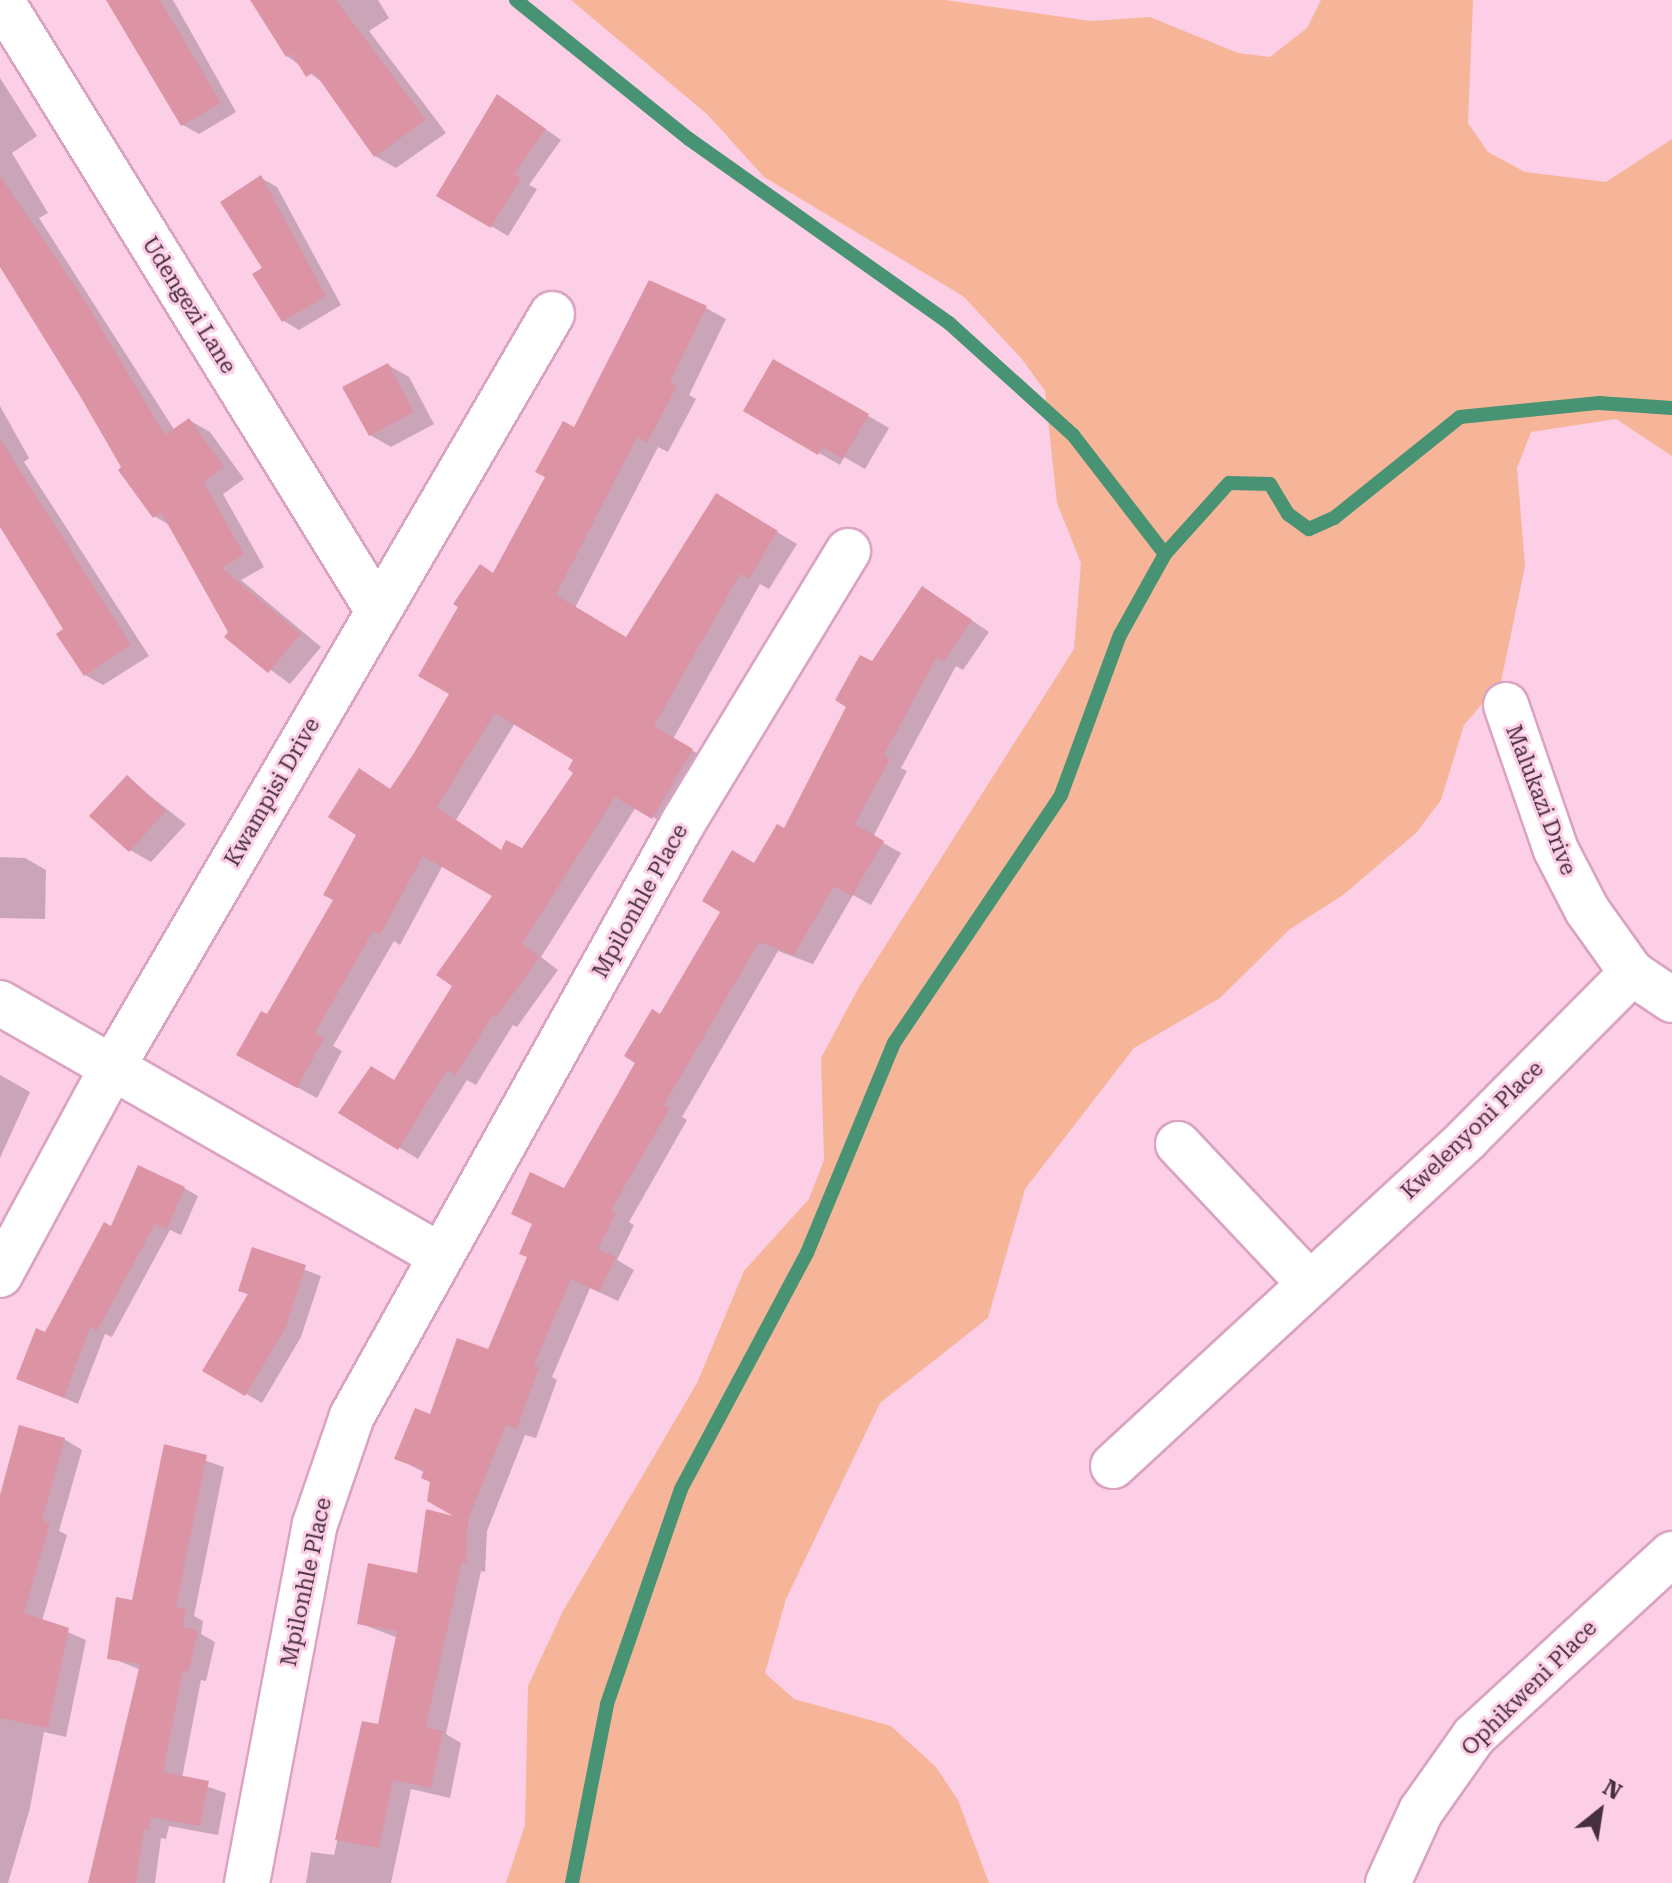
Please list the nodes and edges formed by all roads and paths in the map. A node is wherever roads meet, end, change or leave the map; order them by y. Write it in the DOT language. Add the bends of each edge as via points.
graph roads {
  1 [pos="1,0"];
  2 [pos="552,314"];
  3 [pos="848,551"];
  4 [pos="378,611"];
  5 [pos="1506,705"];
  6 [pos="1632,973"];
  7 [pos="1672,1000"];
  8 [pos="0,1003"];
  9 [pos="112,1068"];
  10 [pos="1178,1144"];
  11 [pos="441,1256"];
  12 [pos="0,1275"];
  13 [pos="1309,1283"];
  14 [pos="1113,1466"];
  15 [pos="1672,1554"];
  16 [pos="247,1883"];
  17 [pos="1388,1883"];
  1 -- 4 [label="street, Udengezi Lane"];
  2 -- 4 [label="street, Kwampisi Drive"];
  3 -- 11 [label="street, Mpilonhle Place" via="684,821"];
  4 -- 9 [label="street, Kwampisi Drive"];
  5 -- 6 [label="street, Malukazi Drive" via="1556,850 1587,910"];
  6 -- 7 [label="street, Malukazi Drive"];
  6 -- 13 [label="street, Kwelenyoni Place" via="1468,1138"];
  8 -- 9 [label="street"];
  9 -- 11 [label="street"];
  9 -- 12 [label="street, Kwampisi Drive"];
  10 -- 13 [label="street"];
  11 -- 16 [label="street, Mpilonhle Place" via="352,1416 326,1488"];
  13 -- 14 [label="street, Kwelenyoni Place"];
  15 -- 17 [label="street, Ophikweni Place" via="1474,1736 1421,1811"];
}
